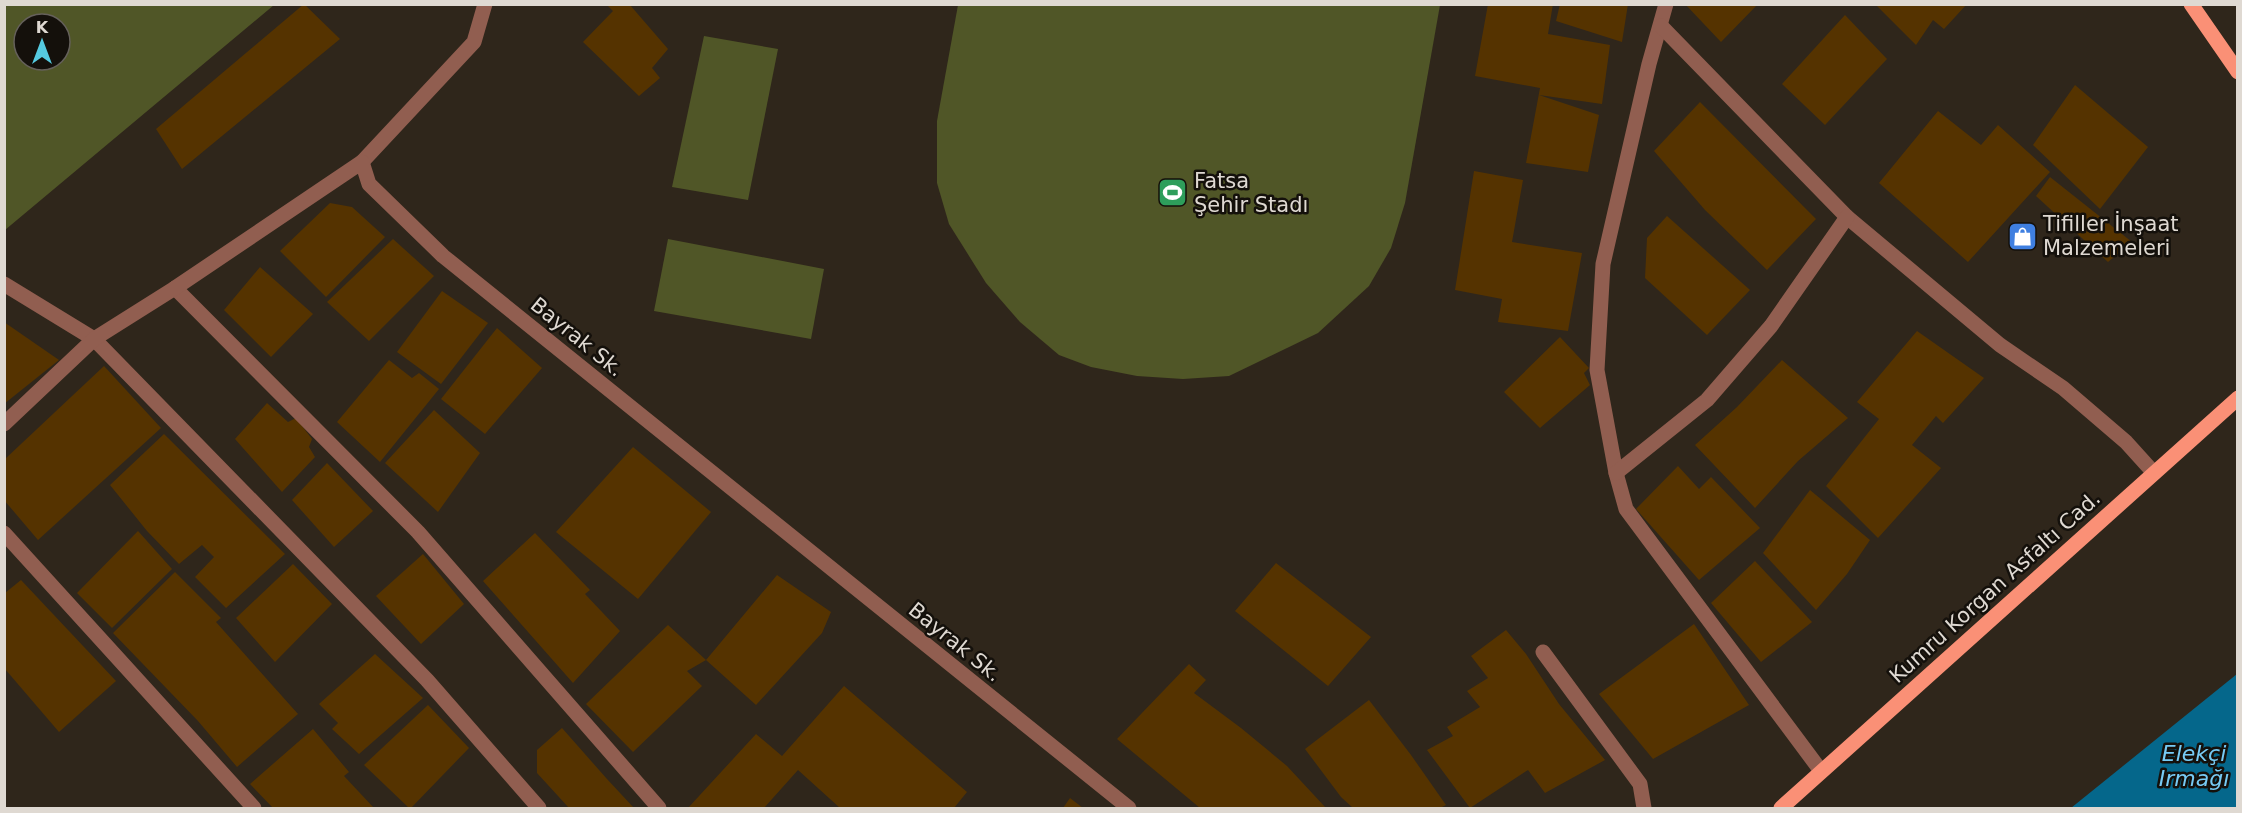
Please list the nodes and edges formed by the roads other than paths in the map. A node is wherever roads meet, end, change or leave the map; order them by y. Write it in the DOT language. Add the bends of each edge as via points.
graph roads {
  1 [pos="485,4"];
  2 [pos="1666,4"];
  3 [pos="2191,4"];
  4 [pos="1661,26"];
  5 [pos="2238,72"];
  6 [pos="362,162"];
  7 [pos="1847,217"];
  8 [pos="4,284"];
  9 [pos="175,288"];
  10 [pos="94,339"];
  11 [pos="2238,398"];
  12 [pos="4,424"];
  13 [pos="1616,473"];
  14 [pos="2154,473"];
  15 [pos="4,533"];
  16 [pos="1543,652"];
  17 [pos="1821,771"];
  18 [pos="255,808"];
  19 [pos="539,808"];
  20 [pos="659,808"];
  21 [pos="1129,808"];
  22 [pos="1644,808"];
  23 [pos="1781,808"];
  1 -- 6 [label="street" via="474,42"];
  2 -- 4 [label="street"];
  3 -- 5 [label="main road"];
  4 -- 7 [label="street"];
  4 -- 13 [label="street" via="1603,264 1597,370"];
  6 -- 9 [label="street"];
  6 -- 21 [label="street, Bayrak Sk." via="369,184 443,256"];
  7 -- 13 [label="street" via="1771,326 1707,400"];
  7 -- 14 [label="street" via="2000,345 2063,388 2126,442"];
  8 -- 10 [label="street"];
  9 -- 10 [label="street"];
  9 -- 20 [label="street" via="418,532"];
  10 -- 12 [label="street"];
  10 -- 19 [label="street" via="427,680"];
  11 -- 14 [label="main road, Kumru Korgan Asfaltı Cad."];
  13 -- 17 [label="street" via="1626,509"];
  14 -- 17 [label="main road, Kumru Korgan Asfaltı Cad."];
  15 -- 18 [label="street"];
  16 -- 22 [label="street" via="1640,784"];
  17 -- 23 [label="main road, Kumru Korgan Asfaltı Cad."];
}
